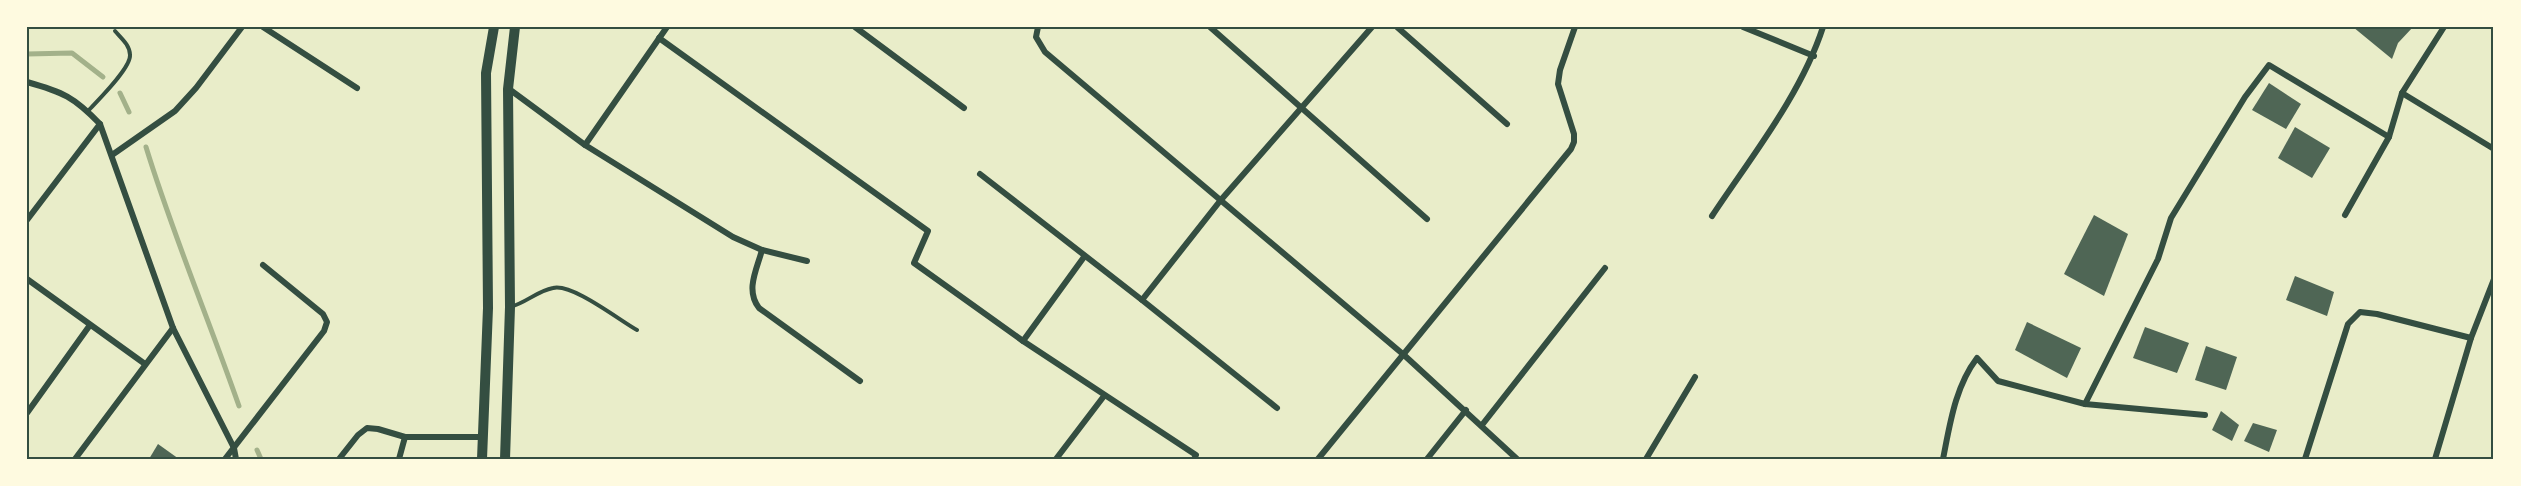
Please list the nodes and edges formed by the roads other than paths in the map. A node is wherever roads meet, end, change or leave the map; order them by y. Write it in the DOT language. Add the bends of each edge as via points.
graph roads {
  1 [pos="242,27"];
  2 [pos="264,27"];
  3 [pos="494,27"];
  4 [pos="516,27"];
  5 [pos="667,27"];
  6 [pos="855,27"];
  7 [pos="1038,27"];
  8 [pos="1210,27"];
  9 [pos="1372,27"];
  10 [pos="1397,27"];
  11 [pos="1575,27"];
  12 [pos="1743,27"];
  13 [pos="1823,27"];
  14 [pos="2444,27"];
  15 [pos="115,31"];
  16 [pos="659,38"];
  17 [pos="1814,56"];
  18 [pos="27,82"];
  19 [pos="357,88"];
  20 [pos="508,89"];
  21 [pos="2402,93"];
  22 [pos="964,108"];
  23 [pos="1304,108"];
  24 [pos="88,111"];
  25 [pos="100,124"];
  26 [pos="1507,124"];
  27 [pos="2389,137"];
  28 [pos="585,145"];
  29 [pos="2494,149"];
  30 [pos="112,155"];
  31 [pos="980,174"];
  32 [pos="1220,201"];
  33 [pos="2345,215"];
  34 [pos="1712,216"];
  35 [pos="1427,219"];
  36 [pos="27,220"];
  37 [pos="762,250"];
  38 [pos="1084,257"];
  39 [pos="807,261"];
  40 [pos="264,265"];
  41 [pos="1605,268"];
  42 [pos="27,279"];
  43 [pos="2494,279"];
  44 [pos="1142,300"];
  45 [pos="510,307"];
  46 [pos="90,325"];
  47 [pos="173,328"];
  48 [pos="637,330"];
  49 [pos="2471,338"];
  50 [pos="1023,341"];
  51 [pos="1404,355"];
  52 [pos="145,364"];
  53 [pos="1695,377"];
  54 [pos="860,381"];
  55 [pos="1104,396"];
  56 [pos="2085,404"];
  57 [pos="1277,408"];
  58 [pos="1466,410"];
  59 [pos="27,413"];
  60 [pos="2205,415"];
  61 [pos="1482,425"];
  62 [pos="405,437"];
  63 [pos="483,437"];
  64 [pos="234,448"];
  65 [pos="1197,458"];
  66 [pos="75,459"];
  67 [pos="225,459"];
  68 [pos="237,459"];
  69 [pos="339,459"];
  70 [pos="399,459"];
  71 [pos="482,459"];
  72 [pos="506,459"];
  73 [pos="1056,459"];
  74 [pos="1318,459"];
  75 [pos="1427,459"];
  76 [pos="1517,459"];
  77 [pos="1646,459"];
  78 [pos="1943,459"];
  79 [pos="2305,459"];
  80 [pos="2435,459"];
  1 -- 30 [label="street" via="175,111"];
  2 -- 19 [label="street"];
  3 -- 63 [label="main road" via="486,73 488,308"];
  4 -- 20 [label="main road"];
  5 -- 16 [label="street"];
  6 -- 22 [label="street"];
  7 -- 32 [label="street" via="1036,37 1045,52"];
  8 -- 23 [label="street"];
  9 -- 23 [label="street"];
  10 -- 26 [label="street"];
  11 -- 51 [label="street" via="1558,84 1574,134 1571,150"];
  12 -- 17 [label="street"];
  13 -- 17 [label="street"];
  14 -- 21 [label="street"];
  15 -- 24 [label="lane" via="131,56 127,67"];
  16 -- 28 [label="street"];
  16 -- 50 [label="street" via="928,231 914,263"];
  17 -- 34 [label="street"];
  18 -- 24 [label="street" via="57,90"];
  20 -- 28 [label="street"];
  20 -- 45 [label="main road"];
  21 -- 27 [label="street"];
  21 -- 29 [label="street"];
  23 -- 32 [label="street"];
  23 -- 35 [label="street"];
  24 -- 25 [label="street"];
  25 -- 30 [label="street"];
  25 -- 36 [label="street"];
  27 -- 33 [label="street"];
  27 -- 56 [label="street" via="2269,65 2170,218 2158,259"];
  28 -- 37 [label="street" via="705,222"];
  30 -- 47 [label="street"];
  31 -- 38 [label="street"];
  32 -- 44 [label="street"];
  32 -- 51 [label="street"];
  37 -- 39 [label="street"];
  37 -- 54 [label="street" via="752,285 753,300"];
  38 -- 44 [label="street"];
  38 -- 50 [label="street"];
  40 -- 64 [label="street" via="323,314 327,322"];
  41 -- 61 [label="street"];
  42 -- 46 [label="street"];
  43 -- 49 [label="street"];
  44 -- 57 [label="street"];
  45 -- 48 [label="lane" via="557,286 571,290"];
  45 -- 72 [label="main road"];
  46 -- 52 [label="street"];
  46 -- 59 [label="street"];
  47 -- 52 [label="street"];
  47 -- 64 [label="street"];
  49 -- 79 [label="street" via="2360,312 2348,324"];
  49 -- 80 [label="street"];
  50 -- 55 [label="street"];
  51 -- 58 [label="street"];
  51 -- 74 [label="street"];
  52 -- 66 [label="street"];
  53 -- 77 [label="street"];
  55 -- 65 [label="street"];
  55 -- 73 [label="street"];
  56 -- 60 [label="street"];
  56 -- 78 [label="street" via="1998,381 1977,358 1966,372 1956,400"];
  58 -- 61 [label="street"];
  58 -- 75 [label="street"];
  61 -- 76 [label="street"];
  62 -- 63 [label="street"];
  62 -- 69 [label="street" via="367,428"];
  62 -- 70 [label="street"];
  63 -- 71 [label="main road"];
  64 -- 67 [label="street"];
  64 -- 68 [label="street"];
}
